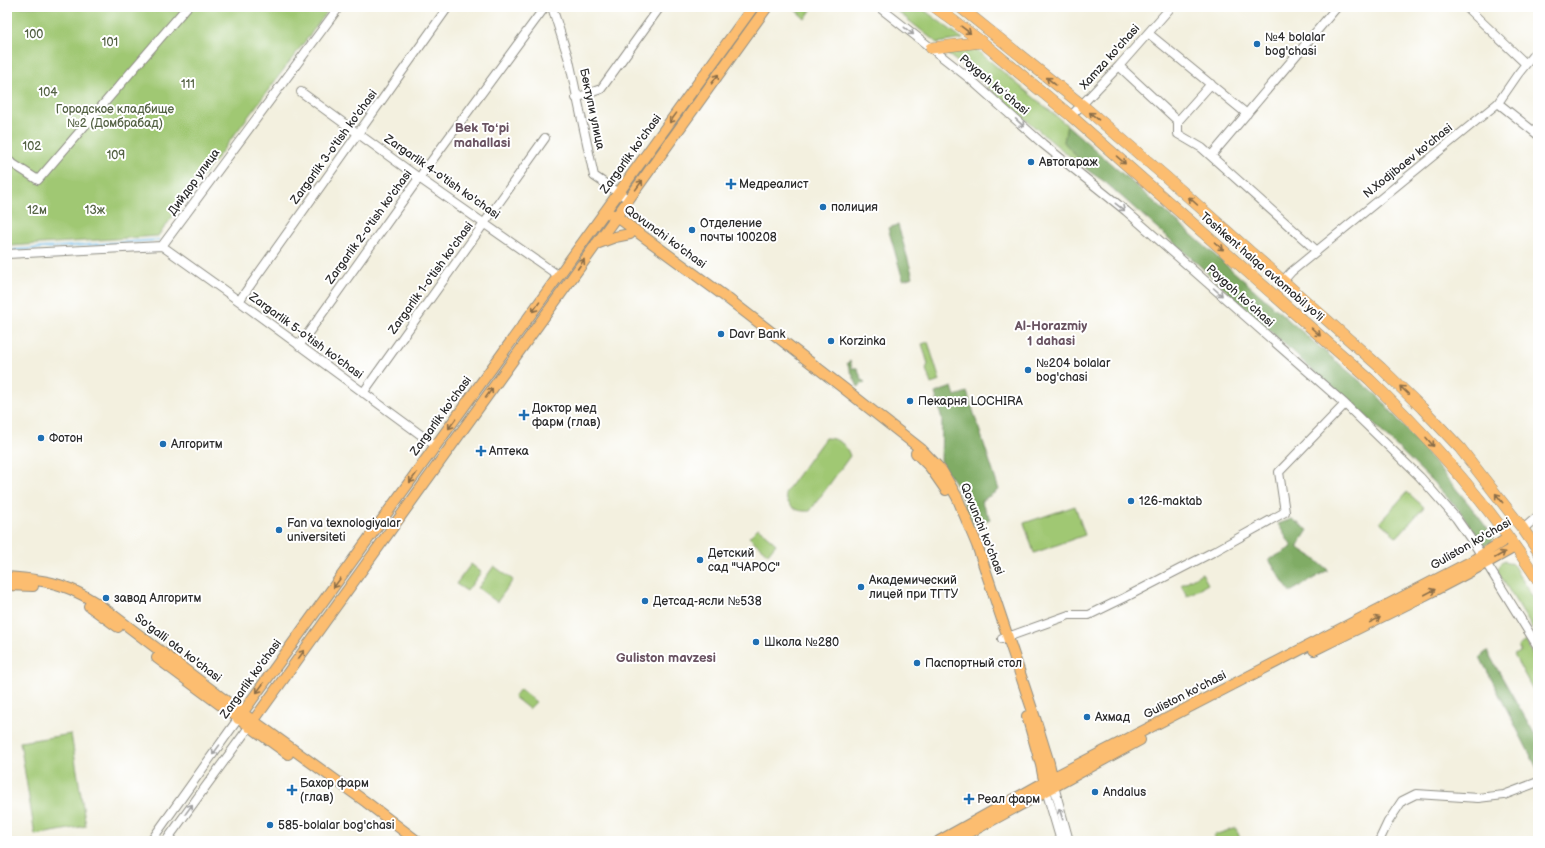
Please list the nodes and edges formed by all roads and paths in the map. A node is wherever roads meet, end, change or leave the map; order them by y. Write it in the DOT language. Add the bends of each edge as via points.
graph roads {
  1 [pos="187,7"];
  2 [pos="339,7"];
  3 [pos="448,7"];
  4 [pos="545,7"];
  5 [pos="552,7"];
  6 [pos="660,7"];
  7 [pos="753,7"];
  8 [pos="768,7"];
  9 [pos="879,7"];
  10 [pos="935,7"];
  11 [pos="960,7"];
  12 [pos="1171,7"];
  13 [pos="1337,7"];
  14 [pos="1466,7"];
  15 [pos="1148,32"];
  16 [pos="982,42"];
  17 [pos="931,48"];
  18 [pos="1538,49"];
  19 [pos="1526,64"];
  20 [pos="1118,66"];
  21 [pos="1211,84"];
  22 [pos="301,92"];
  23 [pos="576,98"];
  24 [pos="1498,103"];
  25 [pos="1082,105"];
  26 [pos="1247,114"];
  27 [pos="1071,116"];
  28 [pos="1178,121"];
  29 [pos="358,134"];
  30 [pos="1538,135"];
  31 [pos="545,138"];
  32 [pos="1211,156"];
  33 [pos="7,160"];
  34 [pos="419,178"];
  35 [pos="619,193"];
  36 [pos="628,199"];
  37 [pos="605,212"];
  38 [pos="614,219"];
  39 [pos="485,223"];
  40 [pos="630,234"];
  41 [pos="596,244"];
  42 [pos="162,246"];
  43 [pos="1317,251"];
  44 [pos="7,254"];
  45 [pos="559,276"];
  46 [pos="1283,281"];
  47 [pos="569,283"];
  48 [pos="239,301"];
  49 [pos="299,346"];
  50 [pos="363,393"];
  51 [pos="1345,404"];
  52 [pos="1422,408"];
  53 [pos="1410,419"];
  54 [pos="436,446"];
  55 [pos="446,453"];
  56 [pos="399,497"];
  57 [pos="409,505"];
  58 [pos="1538,516"];
  59 [pos="1523,529"];
  60 [pos="1512,542"];
  61 [pos="1538,551"];
  62 [pos="1484,560"];
  63 [pos="7,578"];
  64 [pos="1538,580"];
  65 [pos="7,585"];
  66 [pos="1005,638"];
  67 [pos="1538,647"];
  68 [pos="240,716"];
  69 [pos="251,724"];
  70 [pos="1538,782"];
  71 [pos="1049,784"];
  72 [pos="189,788"];
  73 [pos="199,795"];
  74 [pos="151,841"];
  75 [pos="166,841"];
  76 [pos="409,841"];
  77 [pos="417,841"];
  78 [pos="939,841"];
  79 [pos="954,841"];
  80 [pos="1061,841"];
  81 [pos="1069,841"];
  82 [pos="1379,841"];
  1 -- 33 [label="street" via="38,180"];
  2 -- 42 [label="street, Дийдор улица"];
  3 -- 29 [label="street, Zargarlik 3-o'tish ko'chasi"];
  4 -- 34 [label="street, Zargarlik 2-o'tish ko'chasi"];
  5 -- 23 [label="street, Бектупи улица" via="569,60"];
  6 -- 23 [label="street" via="601,89"];
  7 -- 35 [label="main road, Zargarlik ko'chasi, one-way"];
  36 -- 8 [label="main road, Zargarlik ko'chasi, one-way"];
  9 -- 17 [label="street, Poygoh koʻchasi, one-way"];
  10 -- 16 [label="highway, Toshkent halqa avtomobil yo'li, one-way"];
  25 -- 11 [label="highway, Toshkent halqa avtomobil yo'li, one-way"];
  12 -- 15 [label="street, Xamza ko'chasi"];
  13 -- 26 [label="street"];
  14 -- 19 [label="street"];
  15 -- 20 [label="street, Xamza ko'chasi"];
  15 -- 21 [label="street"];
  16 -- 17 [label="highway"];
  16 -- 27 [label="highway, Toshkent halqa avtomobil yo'li"];
  17 -- 51 [label="street, Poygoh koʻchasi, one-way" via="1126,211"];
  18 -- 19 [label="street, N.Xodjibaev ko'chasi"];
  19 -- 24 [label="street, N.Xodjibaev ko'chasi"];
  20 -- 25 [label="street, Xamza ko'chasi"];
  20 -- 28 [label="street"];
  21 -- 26 [label="street"];
  21 -- 28 [label="street"];
  22 -- 29 [label="street, Zargarlik 4-o'tish ko'chasi"];
  23 -- 35 [label="street, Бектупи улица" via="594,176"];
  24 -- 30 [label="street"];
  24 -- 43 [label="street, N.Xodjibaev ko'chasi"];
  25 -- 27 [label="street, Xamza ko'chasi"];
  46 -- 25 [label="highway, Toshkent halqa avtomobil yo'li, one-way"];
  26 -- 32 [label="street"];
  27 -- 53 [label="highway, Toshkent halqa avtomobil yo'li, one-way" via="1352,363"];
  28 -- 32 [label="street" via="1178,134"];
  29 -- 34 [label="street, Zargarlik 4-o'tish ko'chasi"];
  29 -- 48 [label="street, Zargarlik 3-o'tish ko'chasi"];
  31 -- 39 [label="street, Zargarlik 1-o'tish ko'chasi"];
  32 -- 43 [label="street"];
  34 -- 39 [label="street, Zargarlik 4-o'tish ko'chasi"];
  34 -- 49 [label="street, Zargarlik 2-o'tish ko'chasi"];
  35 -- 36 [label="street, Бектупи улица"];
  35 -- 37 [label="main road, Zargarlik ko'chasi"];
  36 -- 38 [label="main road, Zargarlik ko'chasi"];
  37 -- 38 [label="main road, Qovunchi ko'chasi"];
  37 -- 45 [label="main road, Zargarlik ko'chasi"];
  38 -- 40 [label="main road, Qovunchi ko'chasi"];
  38 -- 41 [label="main road, Zargarlik ko'chasi"];
  38 -- 66 [label="main road, Qovunchi ko'chasi" via="782,340 934,460 957,497 977,545"];
  39 -- 45 [label="street, Zargarlik 4-o'tish ko'chasi"];
  39 -- 50 [label="street, Zargarlik 1-o'tish ko'chasi"];
  40 -- 41 [label="main road"];
  40 -- 66 [label="main road, Qovunchi ko'chasi" via="724,302 843,394 930,467 948,493"];
  47 -- 41 [label="main road, Zargarlik ko'chasi, one-way"];
  42 -- 44 [label="street"];
  42 -- 48 [label="street, Zargarlik 5-o'tish ko'chasi"];
  43 -- 46 [label="street, N.Xodjibaev ko'chasi"];
  45 -- 47 [label="main road, Zargarlik 4-o'tish ko'chasi"];
  45 -- 54 [label="main road, Zargarlik ko'chasi, one-way"];
  52 -- 46 [label="highway, Toshkent halqa avtomobil yo'li, one-way"];
  55 -- 47 [label="main road, Zargarlik ko'chasi, one-way"];
  48 -- 49 [label="street, Zargarlik 5-o'tish ko'chasi"];
  49 -- 50 [label="street, Zargarlik 5-o'tish ko'chasi"];
  50 -- 54 [label="street, Zargarlik 5-o'tish ko'chasi"];
  51 -- 62 [label="street, Poygoh koʻchasi" via="1438,496"];
  51 -- 66 [label="street" via="1279,472 1285,512 1089,615 1069,615"];
  52 -- 53 [label="highway"];
  59 -- 52 [label="highway, Toshkent halqa avtomobil yo'li, one-way" via="1460,448"];
  53 -- 60 [label="highway, Toshkent halqa avtomobil yo'li, one-way"];
  54 -- 55 [label="main road"];
  54 -- 56 [label="main road, Zargarlik ko'chasi, one-way"];
  55 -- 57 [label="main road, Zargarlik ko'chasi"];
  56 -- 57 [label="main road"];
  56 -- 68 [label="main road, Zargarlik ko'chasi, one-way"];
  69 -- 57 [label="main road, Zargarlik ko'chasi, one-way"];
  58 -- 59 [label="street"];
  59 -- 60 [label="highway, Guliston ko'chasi"];
  59 -- 61 [label="highway, Toshkent halqa avtomobil yo'li"];
  60 -- 62 [label="main road, Guliston ko'chasi"];
  60 -- 64 [label="highway, Toshkent halqa avtomobil yo'li"];
  62 -- 67 [label="street, Poygoh koʻchasi"];
  62 -- 71 [label="main road, Guliston ko'chasi" via="1395,610"];
  63 -- 68 [label="main road, So'galli ota ko'chasi" via="56,583 90,599"];
  65 -- 68 [label="main road, So'galli ota ko'chasi" via="49,588 83,602"];
  66 -- 71 [label="main road, Qovunchi ko'chasi"];
  68 -- 69 [label="main road, So'galli ota ko'chasi"];
  68 -- 72 [label="street, Zargarlik ko'chasi, one-way"];
  69 -- 73 [label="street, Zargarlik ko'chasi"];
  69 -- 76 [label="main road, So'galli ota ko'chasi"];
  69 -- 77 [label="main road, So'galli ota ko'chasi" via="366,802"];
  70 -- 82 [label="street" via="1504,795 1478,798 1416,794 1402,801"];
  71 -- 78 [label="main road, Guliston ko'chasi"];
  71 -- 79 [label="main road, Guliston ko'chasi"];
  71 -- 80 [label="street, Qovunchi ko'chasi"];
  81 -- 71 [label="street, Qovunchi ko'chasi, one-way"];
  72 -- 73 [label="street"];
  72 -- 74 [label="street, Zargarlik ko'chasi"];
  75 -- 73 [label="street, Zargarlik ko'chasi, one-way"];
}
